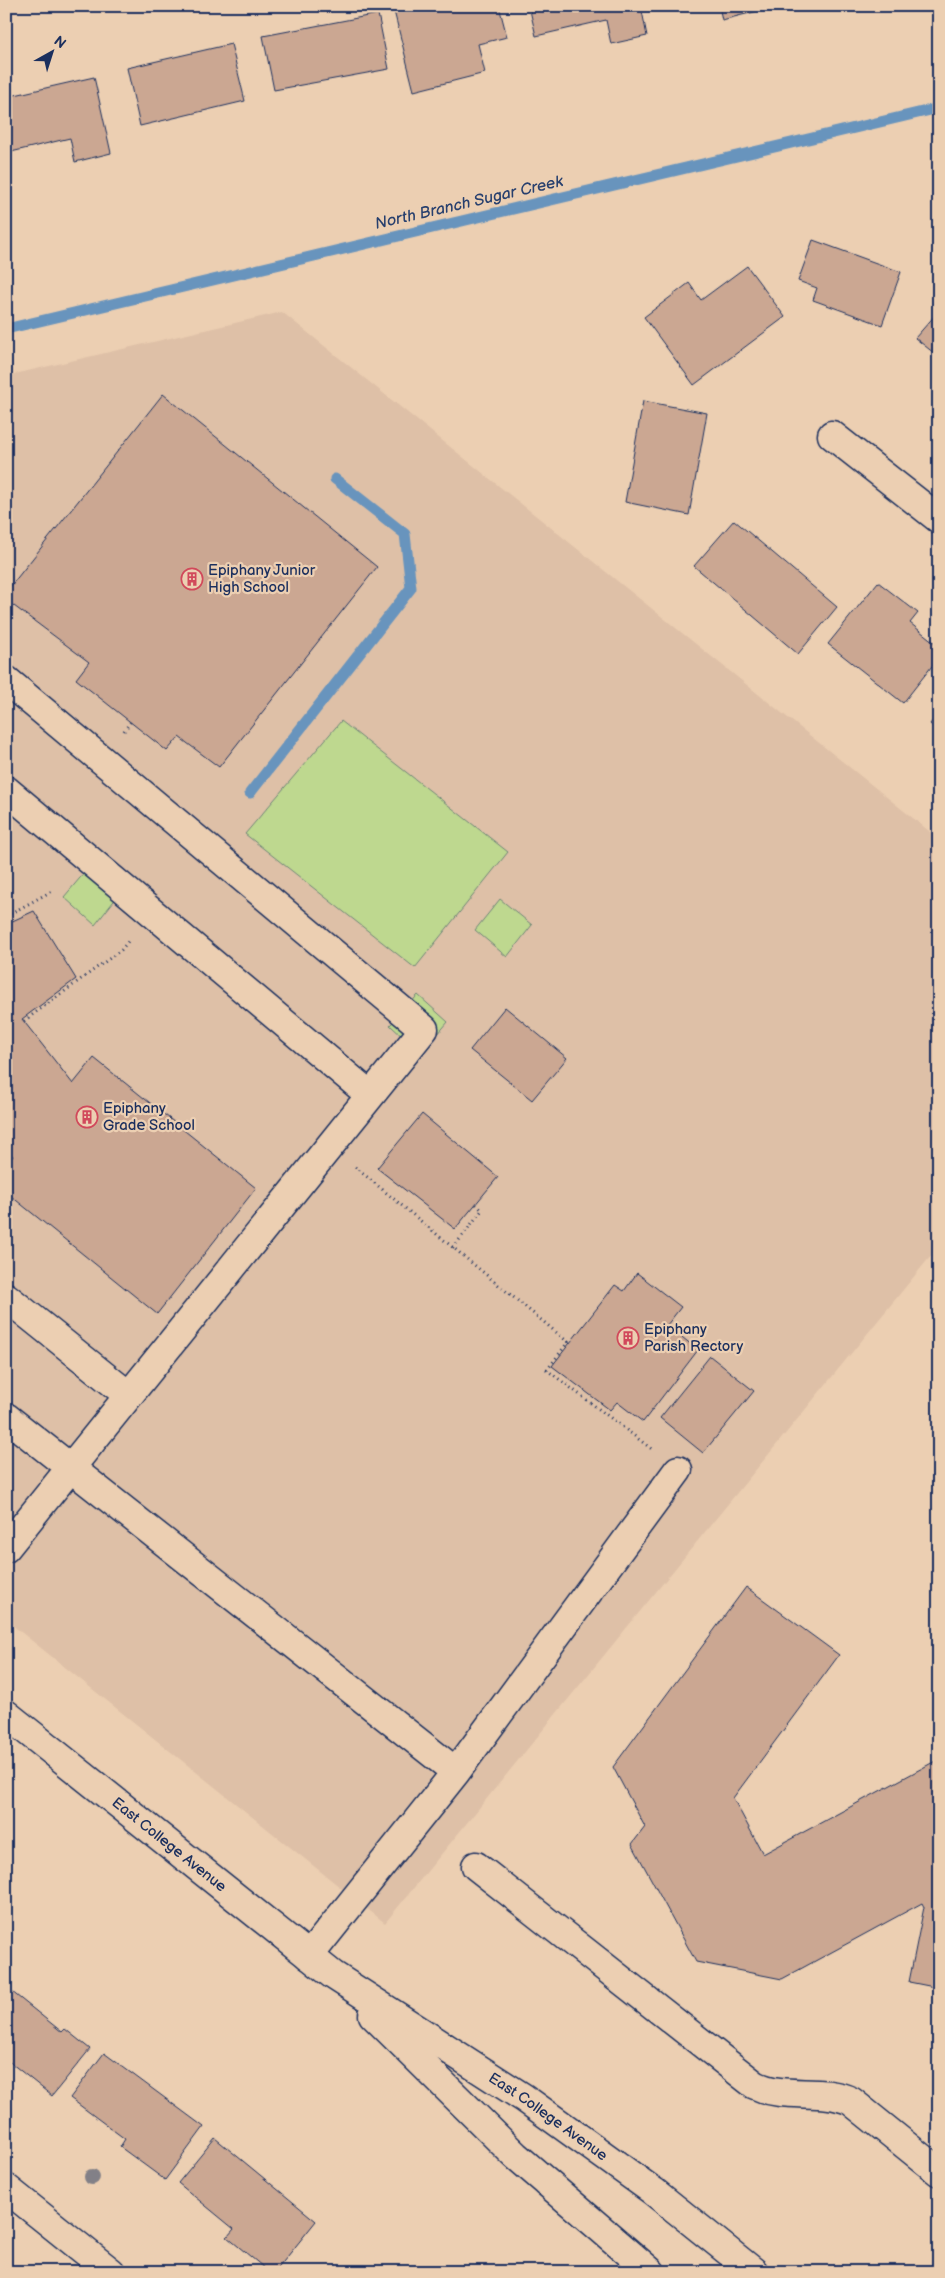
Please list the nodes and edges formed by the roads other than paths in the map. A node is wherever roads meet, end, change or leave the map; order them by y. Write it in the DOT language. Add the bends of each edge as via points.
graph roads {
  1 [pos="832,435"];
  2 [pos="939,519"];
  3 [pos="6,680"];
  4 [pos="6,790"];
  5 [pos="370,1095"];
  6 [pos="6,1297"];
  7 [pos="128,1395"];
  8 [pos="6,1417"];
  9 [pos="70,1469"];
  10 [pos="678,1470"];
  11 [pos="7,1546"];
  12 [pos="6,1714"];
  13 [pos="456,1772"];
  14 [pos="476,1866"];
  15 [pos="309,1956"];
  16 [pos="333,1975"];
  17 [pos="939,2172"];
  18 [pos="6,2188"];
  19 [pos="111,2272"];
  20 [pos="651,2272"];
  21 [pos="754,2272"];
  1 -- 2 [label="main road"];
  3 -- 5 [label="main road" via="424,1029"];
  4 -- 5 [label="main road"];
  5 -- 7 [label="main road"];
  6 -- 7 [label="main road"];
  7 -- 9 [label="main road"];
  8 -- 9 [label="main road"];
  9 -- 11 [label="main road"];
  9 -- 13 [label="main road"];
  10 -- 13 [label="main road"];
  12 -- 15 [label="main road, East College Avenue"];
  13 -- 15 [label="main road"];
  14 -- 17 [label="main road" via="755,2085 768,2091 839,2095"];
  15 -- 16 [label="main road, East College Avenue"];
  16 -- 20 [label="main road, East College Avenue" via="514,2155"];
  16 -- 21 [label="main road, East College Avenue" via="524,2098 653,2191"];
  18 -- 19 [label="main road"];
}
